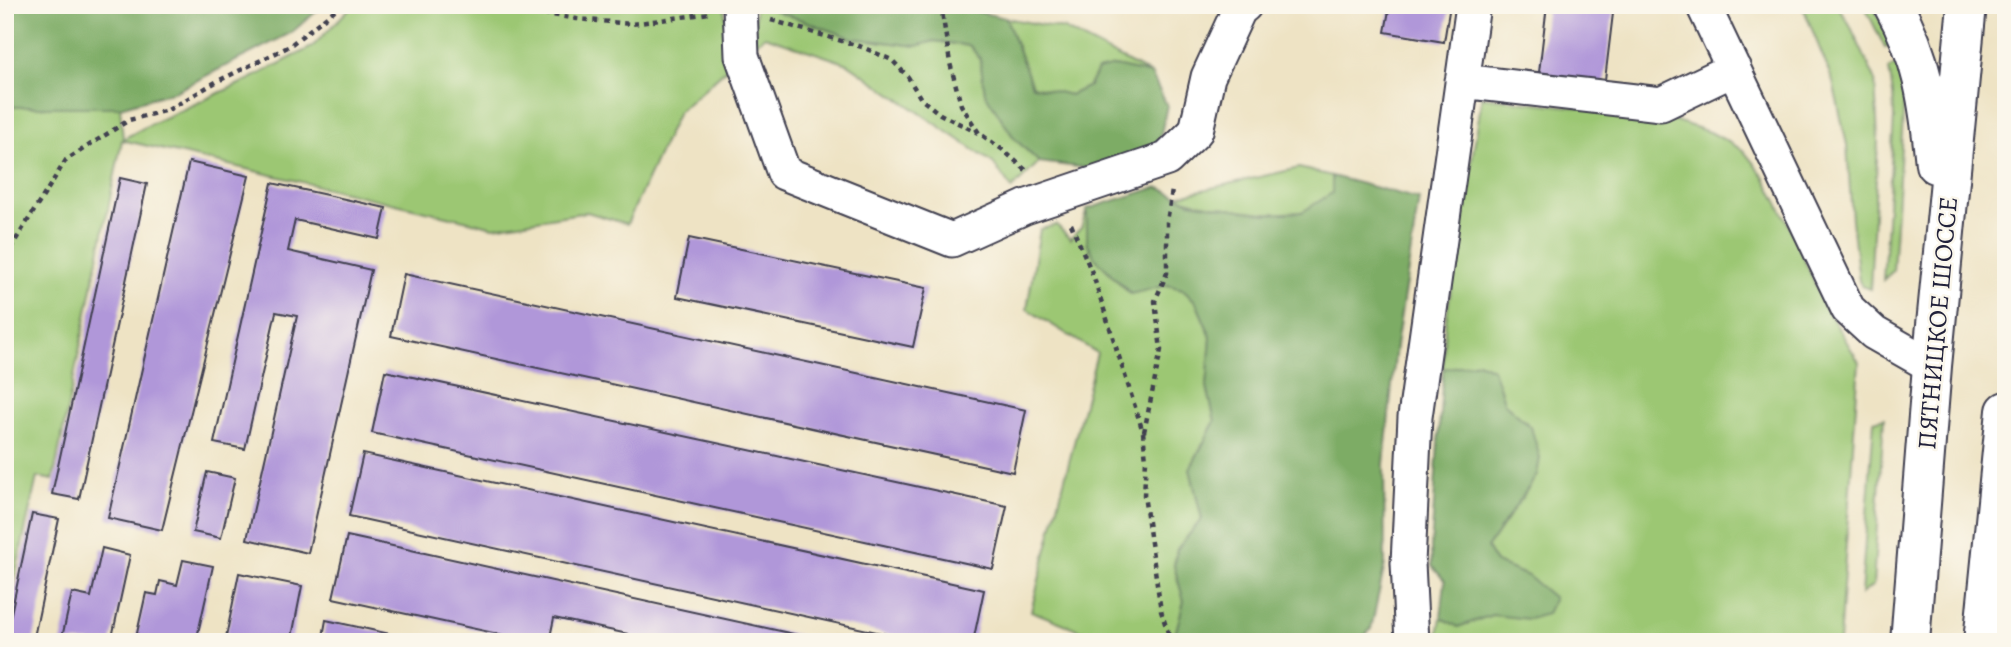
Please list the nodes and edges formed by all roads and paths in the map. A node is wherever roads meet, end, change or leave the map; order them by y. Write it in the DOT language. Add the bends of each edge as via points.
graph roads {
  1 [pos="351,5"];
  2 [pos="740,5"];
  3 [pos="941,5"];
  4 [pos="1473,5"];
  5 [pos="1703,5"];
  6 [pos="1893,5"];
  7 [pos="1967,5"];
  8 [pos="341,6"];
  9 [pos="1234,7"];
  10 [pos="1734,69"];
  11 [pos="1462,80"];
  12 [pos="1178,148"];
  13 [pos="1055,198"];
  14 [pos="1943,250"];
  15 [pos="5,257"];
  16 [pos="1932,366"];
  17 [pos="2006,411"];
  18 [pos="1143,432"];
  19 [pos="1171,642"];
  20 [pos="1412,642"];
  21 [pos="1910,642"];
  22 [pos="1983,642"];
  1 -- 8 [label="path"];
  2 -- 13 [label="lane" via="742,56 784,173 952,240"];
  3 -- 13 [label="path" via="961,106 979,133"];
  4 -- 11 [label="lane"];
  5 -- 10 [label="lane"];
  6 -- 14 [label="main road" via="1924,78"];
  7 -- 14 [label="main road, ПЯТНИЦКОЕ ШОССЕ"];
  8 -- 15 [label="path" via="288,47 168,110 129,120 66,160"];
  9 -- 12 [label="lane" via="1208,77 1196,131"];
  10 -- 11 [label="lane" via="1661,104"];
  10 -- 16 [label="lane" via="1848,309 1874,333"];
  11 -- 20 [label="lane" via="1415,417 1408,564"];
  12 -- 13 [label="lane" via="1167,159"];
  12 -- 18 [label="path" via="1167,222 1167,273 1155,301 1161,351"];
  13 -- 18 [label="path" via="1093,275"];
  14 -- 16 [label="main road, ПЯТНИЦКОЕ ШОССЕ"];
  16 -- 21 [label="main road, ПЯТНИЦКОЕ ШОССЕ"];
  17 -- 22 [label="main road"];
  18 -- 19 [label="path" via="1144,495 1161,611"];
}
